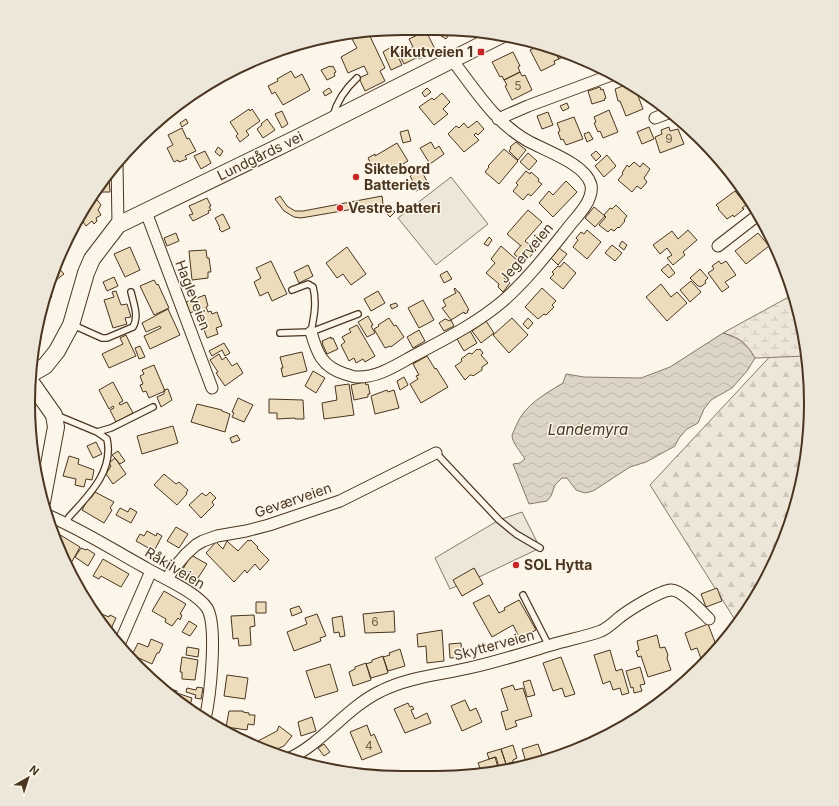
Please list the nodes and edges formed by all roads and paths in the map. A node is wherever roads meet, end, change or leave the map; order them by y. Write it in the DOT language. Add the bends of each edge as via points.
graph roads {
  1 [pos="492,39"];
  2 [pos="452,60"];
  3 [pos="606,77"];
  4 [pos="357,78"];
  5 [pos="664,114"];
  6 [pos="655,118"];
  7 [pos="498,119"];
  8 [pos="332,121"];
  9 [pos="117,171"];
  10 [pos="146,212"];
  11 [pos="754,218"];
  12 [pos="118,225"];
  13 [pos="718,246"];
  14 [pos="292,290"];
  15 [pos="131,292"];
  16 [pos="358,314"];
  17 [pos="71,324"];
  18 [pos="310,332"];
  19 [pos="280,333"];
  20 [pos="37,371"];
  21 [pos="36,388"];
  22 [pos="212,388"];
  23 [pos="153,407"];
  24 [pos="54,415"];
  25 [pos="97,432"];
  26 [pos="436,453"];
  27 [pos="46,489"];
  28 [pos="52,512"];
  29 [pos="66,523"];
  30 [pos="540,548"];
  31 [pos="151,571"];
  32 [pos="167,579"];
  33 [pos="523,595"];
  34 [pos="709,619"];
  35 [pos="121,640"];
  36 [pos="549,646"];
  37 [pos="206,714"];
  38 [pos="297,755"];
  1 -- 2 [label="street, Lundgårds vei"];
  2 -- 7 [label="street, Jegerveien"];
  2 -- 8 [label="street, Lundgårds vei"];
  3 -- 7 [label="street"];
  4 -- 8 [label="lane" via="341,95"];
  5 -- 6 [label="street"];
  7 -- 18 [label="street, Jegerveien" via="528,141 566,159 587,178 591,186 590,197 581,212 523,281 502,302 476,320 375,375 355,377 335,371 322,360"];
  8 -- 10 [label="street, Lundgårds vei"];
  9 -- 12 [label="street"];
  10 -- 12 [label="street, Lundgårds vei"];
  10 -- 22 [label="street, Hagleveien"];
  11 -- 13 [label="street"];
  12 -- 17 [label="street, Lundgårds vei" via="92,259"];
  14 -- 18 [label="lane" via="308,284 313,287 314,315"];
  15 -- 17 [label="lane" via="136,314 133,327 102,338"];
  16 -- 18 [label="lane"];
  17 -- 20 [label="street, Lundgårds vei" via="52,359"];
  18 -- 19 [label="lane"];
  21 -- 24 [label="street"];
  23 -- 25 [label="lane" via="111,428"];
  24 -- 25 [label="lane"];
  24 -- 27 [label="street" via="56,427"];
  25 -- 29 [label="lane" via="106,439 108,447 103,472 95,487"];
  26 -- 30 [label="lane" via="499,520"];
  26 -- 32 [label="street, Geværveien" via="340,501 269,525 204,541 186,554"];
  28 -- 29 [label="street, Råkilveien"];
  29 -- 31 [label="street, Råkilveien"];
  31 -- 32 [label="street, Råkilveien"];
  31 -- 35 [label="street"];
  32 -- 37 [label="street, Råkilveien" via="195,597 207,608 209,614 213,644 211,687"];
  33 -- 36 [label="lane"];
  34 -- 36 [label="street, Skytterveien" via="681,594 671,590 630,609 601,631"];
  36 -- 38 [label="street, Skytterveien" via="399,683 364,700"];
}
